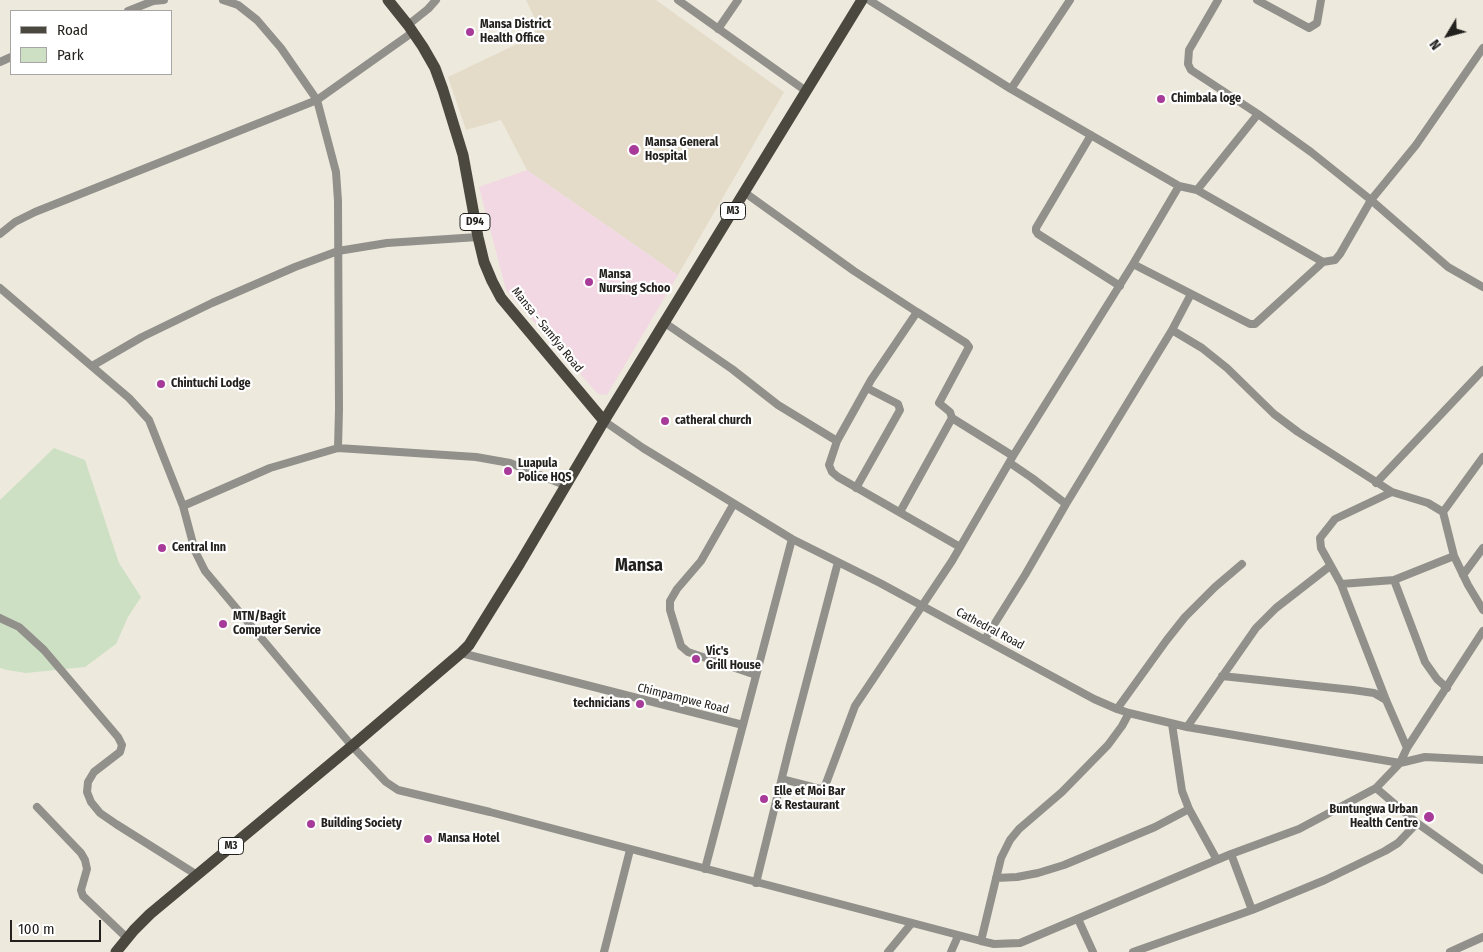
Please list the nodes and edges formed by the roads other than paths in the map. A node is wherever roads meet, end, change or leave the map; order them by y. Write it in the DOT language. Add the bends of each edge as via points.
graph roads {
  1 [pos="164,0"];
  2 [pos="223,0"];
  3 [pos="388,0"];
  4 [pos="436,0"];
  5 [pos="678,0"];
  6 [pos="738,0"];
  7 [pos="862,0"];
  8 [pos="869,0"];
  9 [pos="1070,0"];
  10 [pos="1218,0"];
  11 [pos="1257,0"];
  12 [pos="1321,0"];
  13 [pos="131,10"];
  14 [pos="411,28"];
  15 [pos="718,29"];
  16 [pos="1483,48"];
  17 [pos="1011,89"];
  18 [pos="806,91"];
  19 [pos="317,100"];
  20 [pos="1258,114"];
  21 [pos="1090,135"];
  22 [pos="1179,186"];
  23 [pos="1197,190"];
  24 [pos="744,192"];
  25 [pos="1371,200"];
  26 [pos="0,234"];
  27 [pos="478,237"];
  28 [pos="338,251"];
  29 [pos="1323,262"];
  30 [pos="1134,264"];
  31 [pos="1120,286"];
  32 [pos="1483,287"];
  33 [pos="0,288"];
  34 [pos="1191,294"];
  35 [pos="917,312"];
  36 [pos="665,323"];
  37 [pos="1172,330"];
  38 [pos="92,366"];
  39 [pos="1483,370"];
  40 [pos="867,388"];
  41 [pos="952,418"];
  42 [pos="604,421"];
  43 [pos="837,441"];
  44 [pos="338,448"];
  45 [pos="1483,457"];
  46 [pos="1012,460"];
  47 [pos="1376,483"];
  48 [pos="567,486"];
  49 [pos="856,488"];
  50 [pos="1392,492"];
  51 [pos="1066,504"];
  52 [pos="733,505"];
  53 [pos="183,506"];
  54 [pos="900,512"];
  55 [pos="1443,512"];
  56 [pos="792,540"];
  57 [pos="960,548"];
  58 [pos="1483,548"];
  59 [pos="1454,556"];
  60 [pos="838,562"];
  61 [pos="1242,564"];
  62 [pos="1330,566"];
  63 [pos="1464,575"];
  64 [pos="1394,580"];
  65 [pos="1341,584"];
  66 [pos="923,606"];
  67 [pos="1483,610"];
  68 [pos="0,618"];
  69 [pos="1483,631"];
  70 [pos="985,639"];
  71 [pos="461,653"];
  72 [pos="756,675"];
  73 [pos="1222,676"];
  74 [pos="1447,688"];
  75 [pos="1386,700"];
  76 [pos="1117,709"];
  77 [pos="1130,714"];
  78 [pos="1172,724"];
  79 [pos="743,725"];
  80 [pos="1187,727"];
  81 [pos="352,746"];
  82 [pos="1408,748"];
  83 [pos="1483,760"];
  84 [pos="1400,763"];
  85 [pos="782,779"];
  86 [pos="1376,788"];
  87 [pos="37,807"];
  88 [pos="1189,809"];
  89 [pos="1417,823"];
  90 [pos="630,850"];
  91 [pos="1230,854"];
  92 [pos="1217,860"];
  93 [pos="705,869"];
  94 [pos="1483,870"];
  95 [pos="197,874"];
  96 [pos="996,878"];
  97 [pos="756,883"];
  98 [pos="1252,910"];
  99 [pos="1078,920"];
  100 [pos="911,924"];
  101 [pos="958,936"];
  102 [pos="1483,937"];
  103 [pos="127,938"];
  104 [pos="981,941"];
  105 [pos="1020,943"];
  106 [pos="116,952"];
  107 [pos="604,952"];
  108 [pos="888,952"];
  109 [pos="950,952"];
  110 [pos="1023,952"];
  111 [pos="1093,952"];
  112 [pos="1133,952"];
  113 [pos="1450,952"];
  1 -- 13 [label="street"];
  2 -- 19 [label="street" via="257,20 282,48"];
  3 -- 14 [label="main road, Mansa - Samfya Road / D94"];
  4 -- 14 [label="street"];
  5 -- 15 [label="street"];
  6 -- 15 [label="street"];
  7 -- 18 [label="main road, M3"];
  8 -- 17 [label="street"];
  9 -- 17 [label="street"];
  10 -- 20 [label="street" via="1189,50 1188,64 1199,76"];
  11 -- 12 [label="street" via="1309,28 1317,23"];
  14 -- 19 [label="street"];
  14 -- 27 [label="main road, Mansa - Samfya Road / D94" via="434,68 449,108"];
  15 -- 18 [label="street"];
  16 -- 25 [label="street" via="1416,145"];
  17 -- 21 [label="street"];
  18 -- 24 [label="main road, M3"];
  19 -- 26 [label="street" via="35,212"];
  19 -- 28 [label="street" via="336,172"];
  20 -- 23 [label="street"];
  20 -- 25 [label="street"];
  21 -- 22 [label="street"];
  21 -- 31 [label="street" via="1036,231"];
  22 -- 23 [label="street"];
  22 -- 30 [label="street"];
  23 -- 29 [label="street"];
  24 -- 35 [label="street"];
  24 -- 36 [label="main road, M3"];
  25 -- 29 [label="street" via="1340,254 1335,260"];
  25 -- 32 [label="street" via="1448,267"];
  27 -- 28 [label="street" via="387,243"];
  27 -- 42 [label="main road, Mansa - Samfya Road / D94" via="484,262 501,298"];
  28 -- 38 [label="street" via="212,303"];
  28 -- 44 [label="street"];
  29 -- 34 [label="street" via="1255,324"];
  30 -- 31 [label="street"];
  30 -- 34 [label="street"];
  31 -- 46 [label="street"];
  33 -- 38 [label="street"];
  34 -- 37 [label="street"];
  35 -- 40 [label="street"];
  35 -- 41 [label="street" via="969,347 939,401"];
  36 -- 42 [label="main road, M3"];
  36 -- 43 [label="street" via="778,405"];
  37 -- 47 [label="street" via="1227,368 1274,414 1298,432"];
  37 -- 51 [label="street"];
  38 -- 53 [label="street" via="130,398 149,420"];
  39 -- 47 [label="street"];
  40 -- 43 [label="street"];
  40 -- 49 [label="street" via="898,404 900,410"];
  41 -- 46 [label="street"];
  41 -- 54 [label="street"];
  42 -- 48 [label="main road, M3"];
  42 -- 52 [label="street, Cathedral Road"];
  43 -- 49 [label="street" via="830,468 838,478"];
  44 -- 48 [label="street" via="476,457 510,463"];
  44 -- 53 [label="street" via="270,468"];
  45 -- 55 [label="street"];
  46 -- 51 [label="street"];
  46 -- 57 [label="street"];
  47 -- 50 [label="street"];
  48 -- 71 [label="main road, M3" via="476,635"];
  49 -- 54 [label="street"];
  50 -- 55 [label="street" via="1428,503"];
  50 -- 62 [label="street" via="1329,525 1320,543"];
  51 -- 70 [label="street"];
  52 -- 56 [label="street, Cathedral Road"];
  52 -- 72 [label="street" via="701,561 670,600 670,610 681,646 688,652"];
  53 -- 81 [label="street" via="195,551 205,571"];
  54 -- 57 [label="street"];
  55 -- 59 [label="street"];
  56 -- 60 [label="street, Cathedral Road"];
  56 -- 72 [label="street, Chimpampwe Road"];
  57 -- 66 [label="street"];
  58 -- 63 [label="street"];
  59 -- 63 [label="street"];
  59 -- 64 [label="street"];
  60 -- 66 [label="street, Cathedral Road"];
  60 -- 85 [label="street"];
  61 -- 76 [label="street" via="1185,618"];
  62 -- 65 [label="street"];
  62 -- 73 [label="street" via="1256,628"];
  63 -- 67 [label="street"];
  64 -- 65 [label="street"];
  64 -- 74 [label="street" via="1425,662"];
  65 -- 75 [label="street"];
  66 -- 70 [label="street, Cathedral Road"];
  66 -- 85 [label="street" via="855,706 825,786 821,789"];
  68 -- 95 [label="street" via="19,627 44,650 122,745 120,752 94,772 88,782 91,802 116,824"];
  69 -- 74 [label="street"];
  70 -- 76 [label="street, Cathedral Road"];
  71 -- 79 [label="street, Chimpampwe Road"];
  71 -- 81 [label="main road, M3"];
  72 -- 79 [label="street, Chimpampwe Road"];
  73 -- 75 [label="street" via="1353,690"];
  73 -- 80 [label="street"];
  74 -- 82 [label="street"];
  75 -- 82 [label="street"];
  76 -- 77 [label="street, Cathedral Road"];
  77 -- 78 [label="street, Cathedral Road"];
  77 -- 96 [label="street" via="1108,745 1010,840"];
  78 -- 80 [label="street, Cathedral Road"];
  78 -- 88 [label="street" via="1182,791"];
  79 -- 93 [label="street"];
  80 -- 84 [label="street, Cathedral Road"];
  81 -- 90 [label="street" via="386,782 398,790"];
  81 -- 95 [label="main road, M3"];
  82 -- 84 [label="street"];
  83 -- 84 [label="street" via="1425,757"];
  84 -- 86 [label="street"];
  85 -- 97 [label="street"];
  86 -- 89 [label="street"];
  86 -- 91 [label="street" via="1299,828"];
  87 -- 103 [label="street" via="85,860 83,896"];
  88 -- 92 [label="street"];
  88 -- 96 [label="street" via="1064,865"];
  89 -- 94 [label="street"];
  89 -- 98 [label="street" via="1398,843 1373,858"];
  90 -- 93 [label="street"];
  90 -- 107 [label="street"];
  91 -- 92 [label="street"];
  91 -- 98 [label="street"];
  92 -- 99 [label="street"];
  93 -- 97 [label="street"];
  95 -- 103 [label="main road, M3"];
  96 -- 104 [label="street"];
  97 -- 100 [label="street"];
  98 -- 112 [label="street"];
  99 -- 105 [label="street"];
  99 -- 111 [label="street"];
  100 -- 101 [label="street"];
  100 -- 108 [label="street"];
  101 -- 104 [label="street"];
  101 -- 109 [label="street"];
  102 -- 113 [label="street"];
  103 -- 106 [label="main road, M3"];
  104 -- 105 [label="street"];
  105 -- 110 [label="street"];
}
